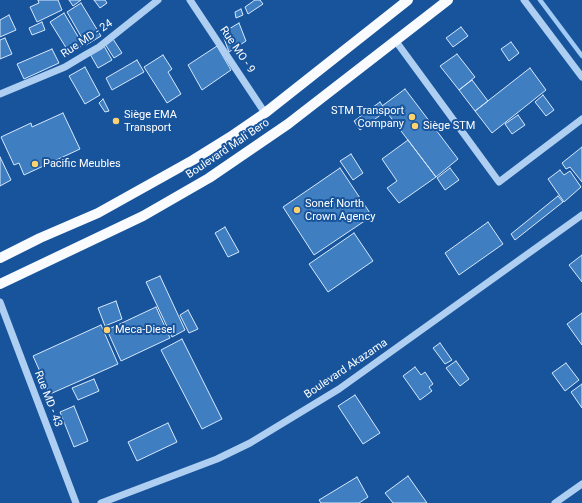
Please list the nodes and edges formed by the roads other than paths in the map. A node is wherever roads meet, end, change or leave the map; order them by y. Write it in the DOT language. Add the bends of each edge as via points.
graph roads {
  1 [pos="158,0"];
  2 [pos="190,0"];
  3 [pos="408,0"];
  4 [pos="448,0"];
  5 [pos="524,0"];
  6 [pos="395,40"];
  7 [pos="582,77"];
  8 [pos="0,94"];
  9 [pos="265,113"];
  10 [pos="582,119"];
  11 [pos="582,214"];
  12 [pos="0,258"];
  13 [pos="0,284"];
  14 [pos="0,302"];
  15 [pos="582,484"];
  16 [pos="76,503"];
  17 [pos="100,503"];
  18 [pos="555,503"];
  1 -- 8 [label="street, Rue MD - 24" via="99,47 65,67"];
  2 -- 9 [label="street, Rue MO - 9"];
  3 -- 9 [label="main road, Boulevard Mali Bero"];
  4 -- 6 [label="main road, Boulevard Mali Bero"];
  5 -- 7 [label="street"];
  6 -- 10 [label="street" via="499,182"];
  6 -- 13 [label="main road, Boulevard Mali Bero" via="288,124 210,178 143,216"];
  9 -- 12 [label="main road, Boulevard Mali Bero" via="193,160 98,212"];
  11 -- 17 [label="street, Boulevard Akazama" via="339,389 263,436 217,459"];
  14 -- 16 [label="street, Rue MD - 43"];
  15 -- 18 [label="street"];
}
